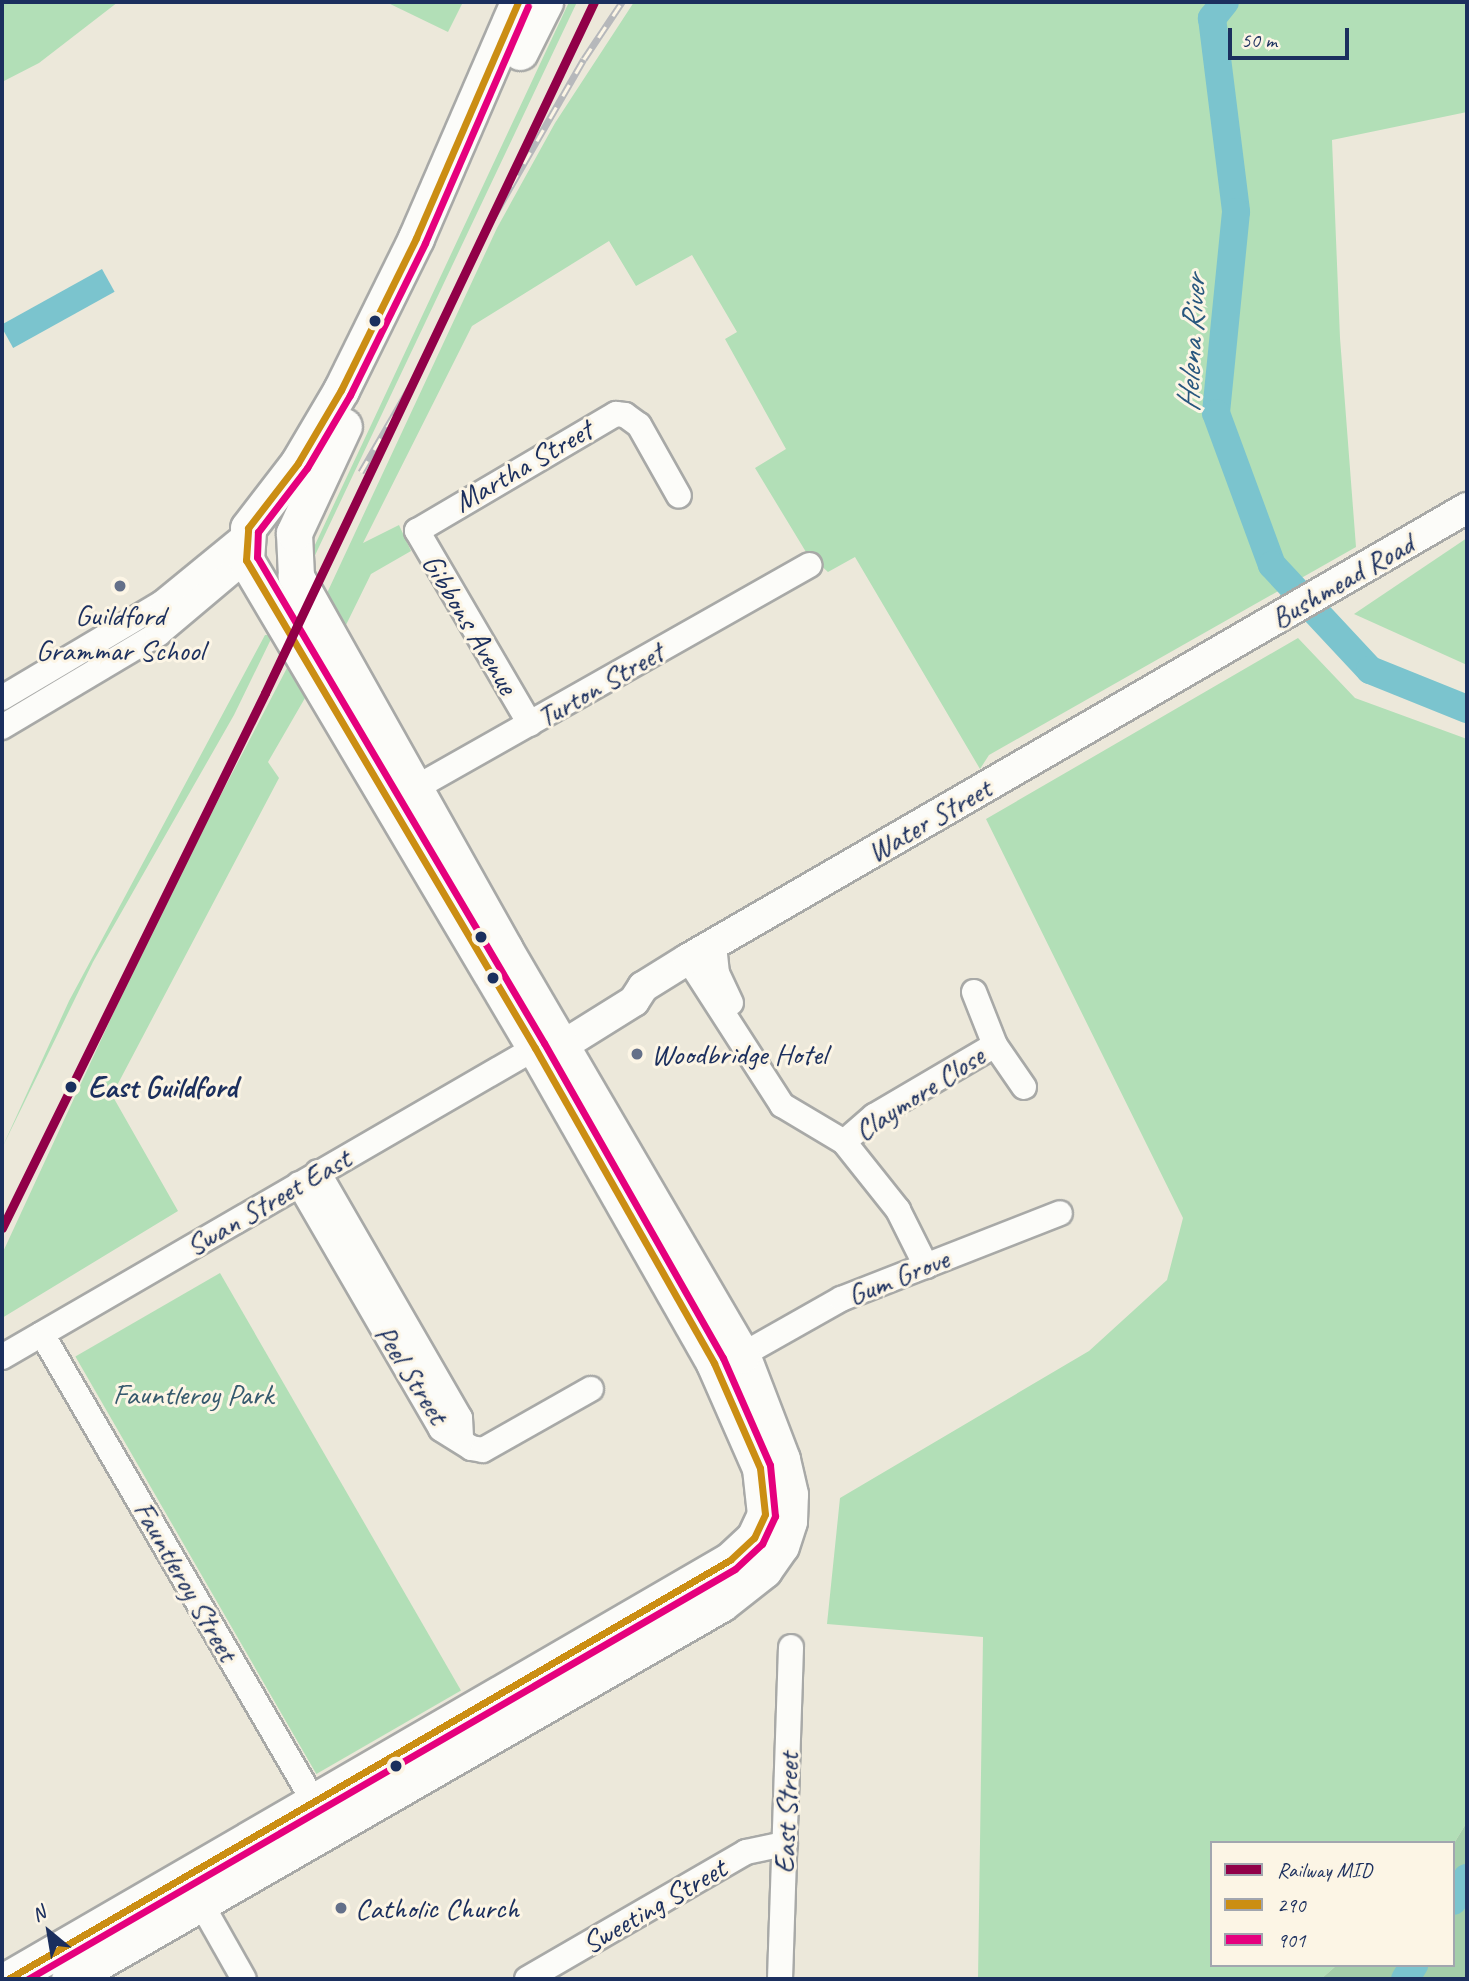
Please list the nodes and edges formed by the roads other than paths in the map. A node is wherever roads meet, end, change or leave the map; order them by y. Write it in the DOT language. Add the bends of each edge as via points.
graph roads {
  1 [pos="518,2"];
  2 [pos="545,2"];
  3 [pos="324,468"];
  4 [pos="679,496"];
  5 [pos="1467,508"];
  6 [pos="423,524"];
  7 [pos="246,547"];
  8 [pos="809,565"];
  9 [pos="1216,654"];
  10 [pos="2,698"];
  11 [pos="530,724"];
  12 [pos="2,727"];
  13 [pos="404,795"];
  14 [pos="701,952"];
  15 [pos="974,992"];
  16 [pos="549,1040"];
  17 [pos="995,1045"];
  18 [pos="1024,1087"];
  19 [pos="844,1142"];
  20 [pos="309,1178"];
  21 [pos="1060,1213"];
  22 [pos="926,1266"];
  23 [pos="42,1334"];
  24 [pos="742,1355"];
  25 [pos="2,1357"];
  26 [pos="591,1390"];
  27 [pos="759,1554"];
  28 [pos="791,1647"];
  29 [pos="322,1815"];
  30 [pos="785,1844"];
  31 [pos="193,1891"];
  32 [pos="8,1979"];
  33 [pos="69,1979"];
  34 [pos="244,1979"];
  35 [pos="527,1979"];
  36 [pos="780,1979"];
  1 -- 7 [label="highway" via="416,238 341,390"];
  2 -- 3 [label="highway"];
  3 -- 7 [label="highway" via="301,483 269,536"];
  3 -- 13 [label="highway" via="294,533 296,576"];
  4 -- 6 [label="street, Martha Street" via="639,425 625,415 606,418"];
  5 -- 9 [label="main road, Bushmead Road"];
  6 -- 11 [label="street, Gibbons Avenue" via="418,538"];
  7 -- 10 [label="street"];
  7 -- 12 [label="street" via="158,634"];
  7 -- 13 [label="highway"];
  8 -- 11 [label="street, Turton Street"];
  9 -- 14 [label="main road, Water Street"];
  11 -- 13 [label="street, Turton Street"];
  13 -- 16 [label="highway"];
  14 -- 16 [label="main road, Water Street" via="643,988 628,989"];
  14 -- 19 [label="street" via="746,1054 758,1063 782,1105"];
  15 -- 17 [label="street, Claymore Close"];
  16 -- 20 [label="street, Swan Street East"];
  16 -- 24 [label="highway"];
  16 -- 27 [label="highway" via="752,1446 766,1502"];
  17 -- 18 [label="street, Claymore Close"];
  17 -- 19 [label="street, Claymore Close" via="874,1116"];
  19 -- 22 [label="street" via="898,1210"];
  20 -- 23 [label="street, Swan Street East"];
  20 -- 26 [label="street, Peel Street" via="441,1429 483,1450"];
  21 -- 22 [label="street, Gum Grove"];
  22 -- 24 [label="street, Gum Grove" via="841,1299"];
  23 -- 25 [label="street, Swan Street East"];
  23 -- 29 [label="street, Fauntleroy Street"];
  24 -- 27 [label="highway" via="765,1406 790,1494 789,1521 780,1546"];
  27 -- 29 [label="highway" via="722,1604"];
  28 -- 30 [label="street, East Street"];
  29 -- 31 [label="highway"];
  30 -- 35 [label="street, Sweeting Street" via="746,1852"];
  30 -- 36 [label="street, East Street"];
  31 -- 32 [label="highway"];
  31 -- 33 [label="highway"];
  31 -- 34 [label="street"];
}
